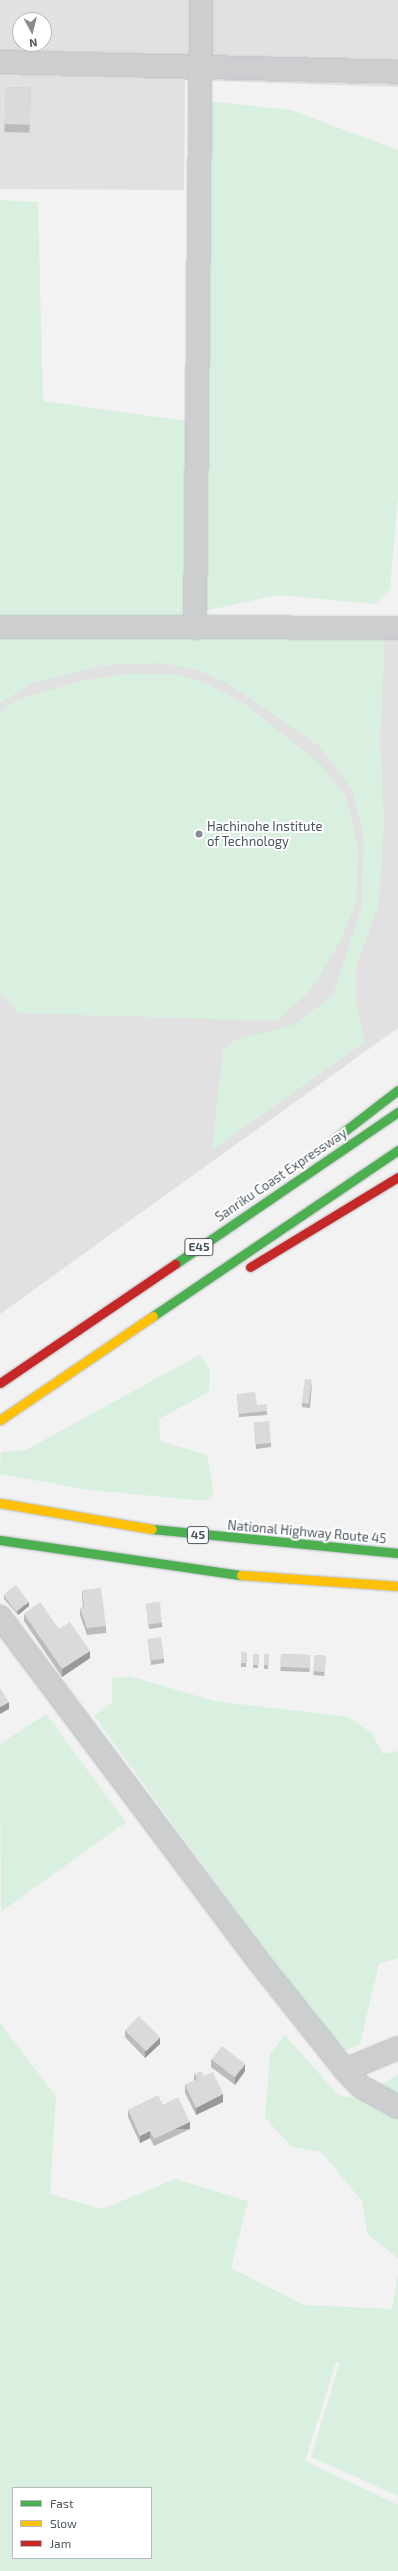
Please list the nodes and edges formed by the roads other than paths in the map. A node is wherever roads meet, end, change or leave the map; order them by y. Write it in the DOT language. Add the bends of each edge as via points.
graph roads {
  1 [pos="201,0"];
  2 [pos="0,62"];
  3 [pos="200,69"];
  4 [pos="398,72"];
  5 [pos="0,627"];
  6 [pos="195,628"];
  7 [pos="398,628"];
  8 [pos="398,1090"];
  9 [pos="398,1112"];
  10 [pos="324,1148"];
  11 [pos="398,1150"];
  12 [pos="312,1158"];
  13 [pos="398,1177"];
  14 [pos="225,1229"];
  15 [pos="244,1271"];
  16 [pos="204,1295"];
  17 [pos="71,1373"];
  18 [pos="0,1383"];
  19 [pos="0,1420"];
  20 [pos="0,1503"];
  21 [pos="0,1540"];
  22 [pos="398,1552"];
  23 [pos="398,1586"];
  24 [pos="0,1617"];
  25 [pos="398,2048"];
  26 [pos="345,2070"];
  27 [pos="398,2107"];
  1 -- 3 [label="street"];
  2 -- 3 [label="street"];
  3 -- 4 [label="street"];
  3 -- 6 [label="street"];
  5 -- 6 [label="street"];
  6 -- 7 [label="street"];
  8 -- 10 [label="highway"];
  9 -- 14 [label="highway, Sanriku Coast Expressway / E45"];
  11 -- 17 [label="highway, E45"];
  12 -- 14 [label="highway"];
  13 -- 15 [label="highway"];
  14 -- 18 [label="highway, Sanriku Coast Expressway / E45"];
  16 -- 17 [label="highway"];
  17 -- 19 [label="highway, E45"];
  20 -- 22 [label="highway, National Highway Route 45 / 45" via="72,1518 208,1537"];
  21 -- 23 [label="highway" via="228,1574"];
  24 -- 26 [label="street" via="255,1957"];
  25 -- 26 [label="street"];
  26 -- 27 [label="street" via="360,2086"];
}
